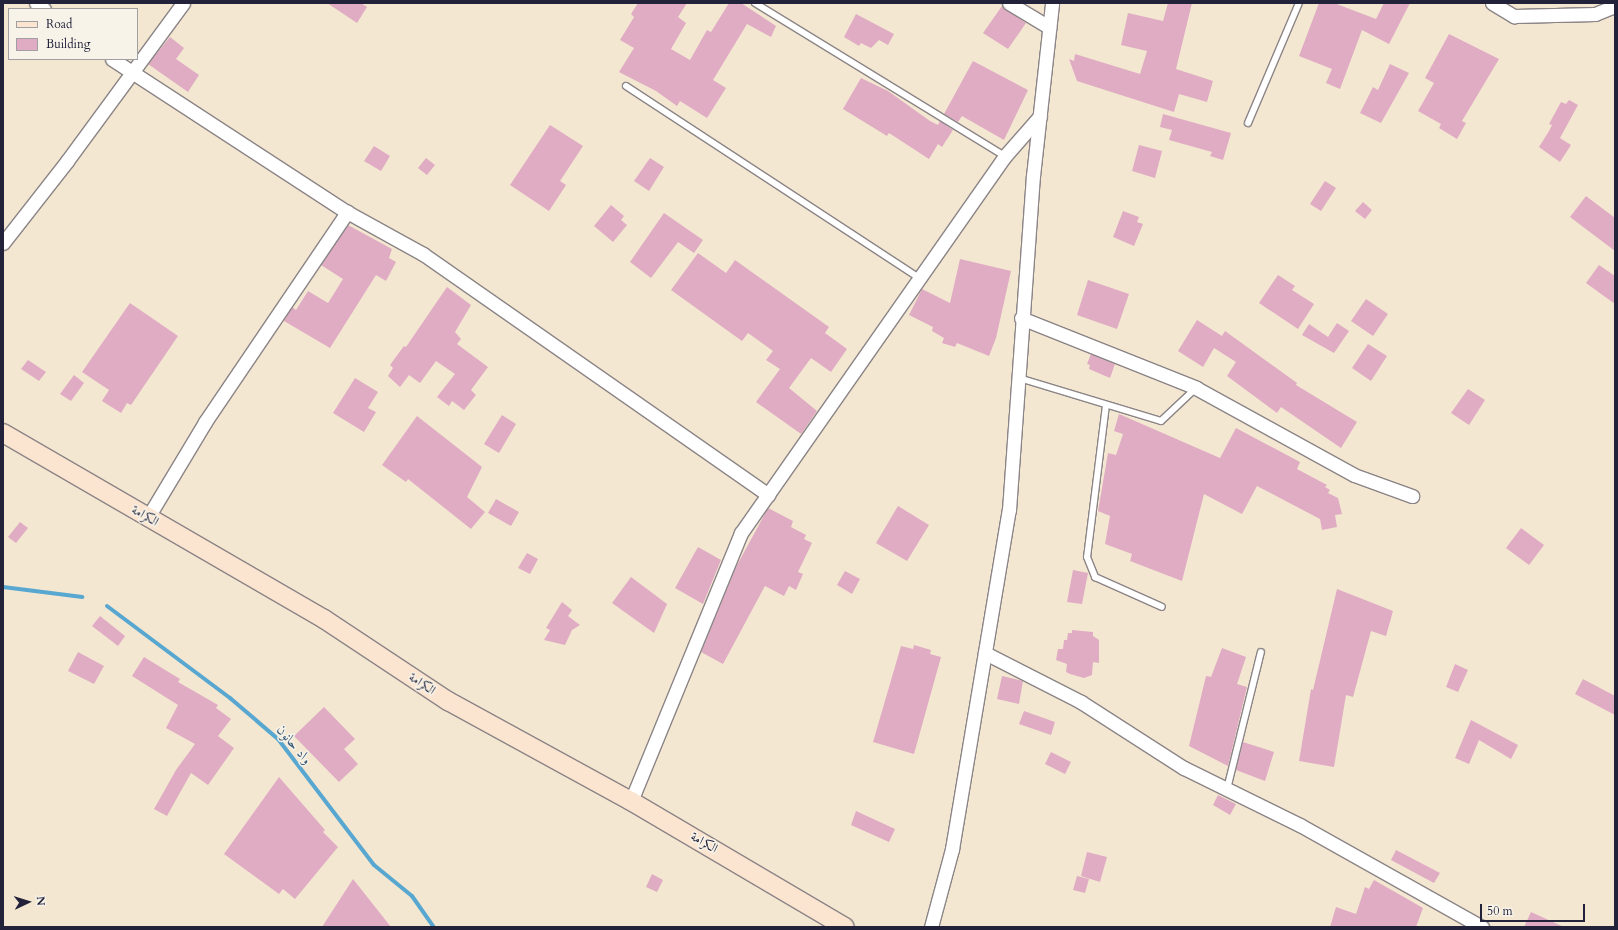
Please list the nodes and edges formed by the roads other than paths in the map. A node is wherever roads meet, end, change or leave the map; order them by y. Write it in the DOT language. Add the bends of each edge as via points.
graph roads {
  1 [pos="183,3"];
  2 [pos="755,3"];
  3 [pos="1009,3"];
  4 [pos="1052,3"];
  5 [pos="1299,3"];
  6 [pos="1492,3"];
  7 [pos="1615,6"];
  8 [pos="1049,27"];
  9 [pos="113,60"];
  10 [pos="132,73"];
  11 [pos="626,86"];
  12 [pos="1040,116"];
  13 [pos="1248,123"];
  14 [pos="1005,156"];
  15 [pos="347,212"];
  16 [pos="3,243"];
  17 [pos="919,278"];
  18 [pos="1021,318"];
  19 [pos="1017,377"];
  20 [pos="1196,388"];
  21 [pos="1106,405"];
  22 [pos="3,433"];
  23 [pos="768,495"];
  24 [pos="1412,496"];
  25 [pos="148,517"];
  26 [pos="1162,607"];
  27 [pos="1261,652"];
  28 [pos="985,653"];
  29 [pos="1227,789"];
  30 [pos="631,801"];
  31 [pos="845,927"];
  32 [pos="931,927"];
  33 [pos="1481,927"];
  1 -- 10 [label="street"];
  2 -- 14 [label="lane"];
  3 -- 8 [label="street"];
  4 -- 8 [label="street"];
  5 -- 13 [label="lane"];
  6 -- 7 [label="street" via="1514,16 1595,14"];
  8 -- 12 [label="street"];
  9 -- 10 [label="street"];
  10 -- 15 [label="street"];
  10 -- 16 [label="street"];
  11 -- 17 [label="lane"];
  12 -- 14 [label="street"];
  12 -- 18 [label="street"];
  14 -- 17 [label="street"];
  15 -- 23 [label="street" via="423,254"];
  15 -- 25 [label="street" via="205,422"];
  17 -- 23 [label="street"];
  18 -- 19 [label="street"];
  18 -- 20 [label="street"];
  19 -- 21 [label="lane"];
  19 -- 28 [label="street" via="1009,510"];
  20 -- 21 [label="lane" via="1161,421"];
  20 -- 24 [label="street" via="1354,475"];
  21 -- 26 [label="lane" via="1087,557 1095,577"];
  22 -- 25 [label="main road, الكرامة"];
  23 -- 30 [label="street" via="741,533"];
  25 -- 30 [label="main road, الكرامة" via="324,619 448,701"];
  27 -- 29 [label="lane"];
  28 -- 29 [label="street" via="1081,702 1184,768"];
  28 -- 32 [label="street" via="952,849"];
  29 -- 33 [label="street" via="1300,825"];
  30 -- 31 [label="main road, الكرامة"];
}
